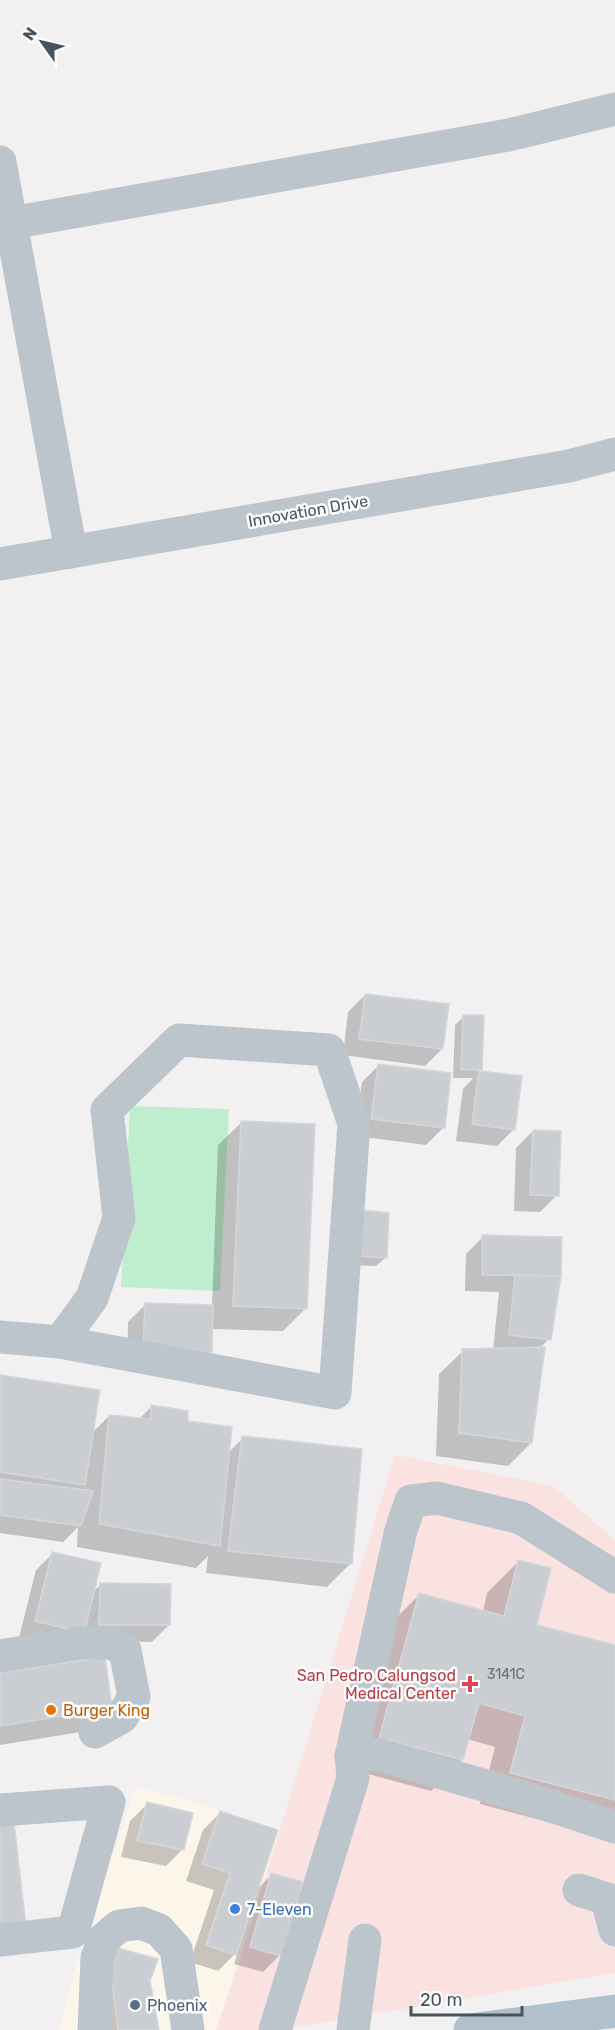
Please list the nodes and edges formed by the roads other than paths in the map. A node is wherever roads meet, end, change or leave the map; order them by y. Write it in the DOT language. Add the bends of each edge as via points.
graph roads {
  1 [pos="615,109"];
  2 [pos="0,162"];
  3 [pos="11,223"];
  4 [pos="615,454"];
  5 [pos="70,552"];
  6 [pos="0,564"];
  7 [pos="0,1337"];
  8 [pos="60,1342"];
  9 [pos="615,1577"];
  10 [pos="0,1656"];
  11 [pos="95,1732"];
  12 [pos="351,1756"];
  13 [pos="0,1810"];
  14 [pos="615,1827"];
  15 [pos="579,1890"];
  16 [pos="615,1930"];
  17 [pos="0,1940"];
  18 [pos="365,1940"];
  19 [pos="615,2011"];
  20 [pos="94,2030"];
  21 [pos="188,2030"];
  22 [pos="275,2030"];
  23 [pos="352,2030"];
  24 [pos="470,2030"];
  1 -- 3 [label="street" via="509,135"];
  2 -- 3 [label="street"];
  3 -- 5 [label="street"];
  4 -- 5 [label="street, Innovation Drive" via="569,466"];
  5 -- 6 [label="street, Innovation Drive"];
  7 -- 8 [label="street"];
  8 -- 8 [label="street" via="92,1298 119,1218 107,1110 179,1040 329,1050 354,1124 335,1392"];
  9 -- 12 [label="street" via="521,1518 437,1498 411,1501 401,1530"];
  10 -- 11 [label="street" via="82,1643 111,1643 125,1650 134,1697 122,1717"];
  12 -- 14 [label="street" via="376,1754"];
  12 -- 22 [label="street" via="353,1778"];
  13 -- 17 [label="street" via="108,1802 73,1932"];
  15 -- 16 [label="street" via="607,1899"];
  18 -- 23 [label="street"];
  19 -- 24 [label="main road"];
  20 -- 21 [label="street" via="97,1958 104,1939 120,1926 141,1923 159,1930 176,1949"];
}
